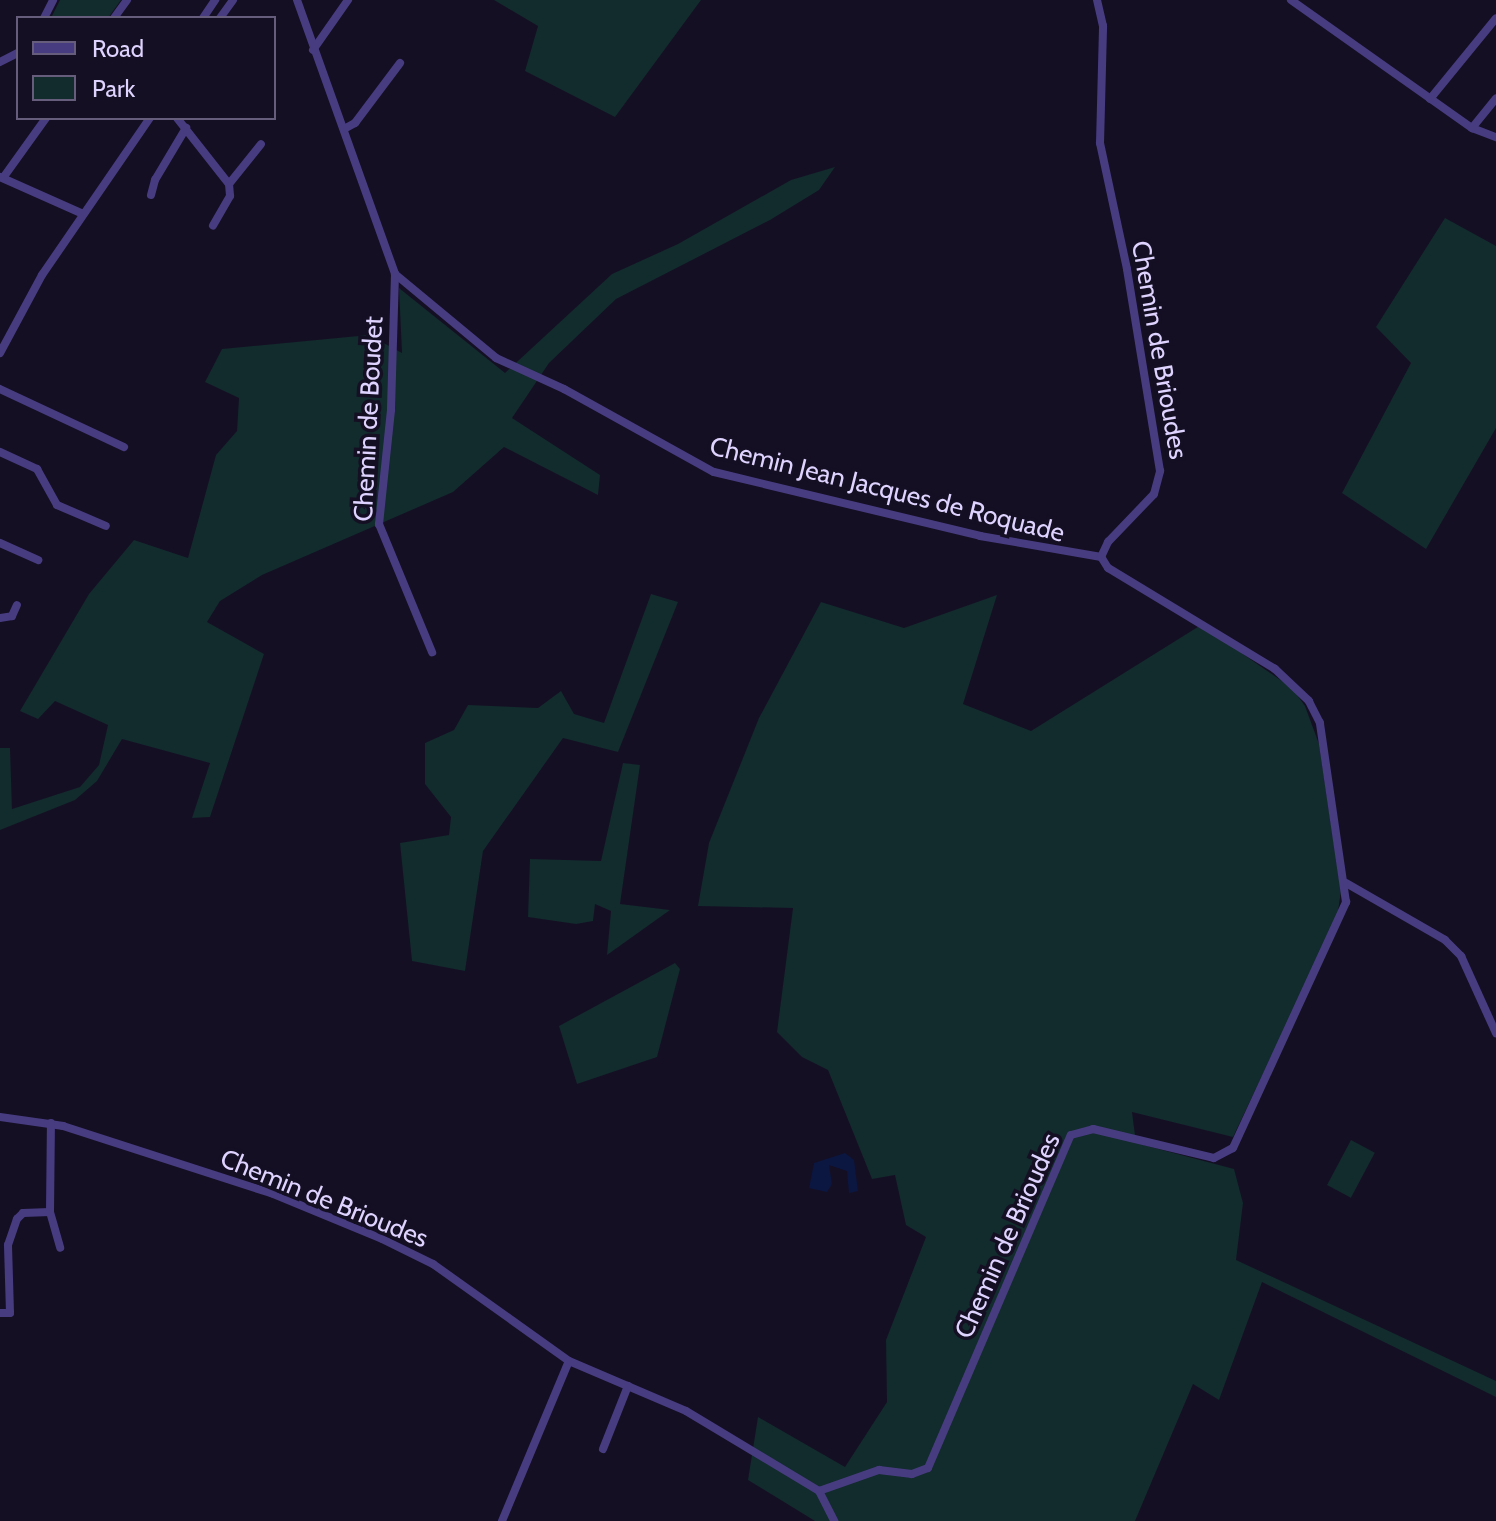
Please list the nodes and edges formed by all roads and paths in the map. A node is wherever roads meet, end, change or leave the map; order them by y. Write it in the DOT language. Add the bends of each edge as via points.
graph roads {
  1 [pos="297,0"];
  2 [pos="348,0"];
  3 [pos="1097,0"];
  4 [pos="1291,0"];
  5 [pos="1496,18"];
  6 [pos="313,50"];
  7 [pos="400,63"];
  8 [pos="1496,98"];
  9 [pos="1430,99"];
  10 [pos="45,120"];
  11 [pos="149,120"];
  12 [pos="179,120"];
  13 [pos="186,128"];
  14 [pos="1472,128"];
  15 [pos="344,129"];
  16 [pos="1496,137"];
  17 [pos="261,144"];
  18 [pos="2,178"];
  19 [pos="229,184"];
  20 [pos="151,195"];
  21 [pos="83,214"];
  22 [pos="213,225"];
  23 [pos="395,274"];
  24 [pos="0,353"];
  25 [pos="0,389"];
  26 [pos="124,447"];
  27 [pos="0,452"];
  28 [pos="106,526"];
  29 [pos="0,543"];
  30 [pos="1101,557"];
  31 [pos="38,560"];
  32 [pos="17,605"];
  33 [pos="0,618"];
  34 [pos="432,652"];
  35 [pos="1346,883"];
  36 [pos="1496,1033"];
  37 [pos="0,1117"];
  38 [pos="51,1123"];
  39 [pos="116,1144"];
  40 [pos="114,1155"];
  41 [pos="50,1212"];
  42 [pos="4,1244"];
  43 [pos="60,1248"];
  44 [pos="0,1313"];
  45 [pos="569,1361"];
  46 [pos="628,1386"];
  47 [pos="603,1449"];
  48 [pos="819,1491"];
  49 [pos="502,1521"];
  50 [pos="834,1521"];
  1 -- 6 [label="street"];
  2 -- 6 [label="street"];
  3 -- 30 [label="street, Chemin de Brioudes" via="1103,26 1100,143 1160,471 1154,494 1108,542"];
  4 -- 9 [label="street"];
  5 -- 9 [label="street"];
  6 -- 15 [label="street"];
  7 -- 15 [label="street" via="355,123"];
  8 -- 14 [label="street"];
  9 -- 14 [label="street"];
  10 -- 18 [label="street"];
  11 -- 21 [label="street"];
  12 -- 13 [label="street"];
  13 -- 19 [label="street"];
  13 -- 20 [label="street"];
  14 -- 16 [label="street"];
  15 -- 23 [label="street"];
  17 -- 19 [label="street"];
  18 -- 21 [label="street"];
  19 -- 22 [label="street" via="230,196"];
  21 -- 24 [label="street"];
  23 -- 30 [label="street, Chemin Jean Jacques de Roquade" via="496,358 564,389 695,465 980,536"];
  23 -- 34 [label="street, Chemin de Boudet" via="391,410 379,524"];
  25 -- 26 [label="street"];
  27 -- 28 [label="street" via="37,469 57,505"];
  29 -- 31 [label="street"];
  30 -- 35 [label="street, Chemin de Brioudes" via="1108,568 1275,669 1309,701 1320,723"];
  32 -- 33 [label="street" via="12,616"];
  35 -- 36 [label="street" via="1445,940 1461,956"];
  35 -- 48 [label="street, Chemin de Brioudes" via="1342,919 1233,1148 1214,1158 1093,1129 1071,1135 928,1468 912,1474 879,1470"];
  37 -- 38 [label="street, Chemin de Brioudes"];
  38 -- 39 [label="street, Chemin de Brioudes"];
  38 -- 41 [label="street"];
  39 -- 40 [label="street"];
  39 -- 45 [label="street, Chemin de Brioudes" via="271,1193 382,1239 433,1264"];
  41 -- 42 [label="street" via="19,1216"];
  41 -- 43 [label="street"];
  42 -- 44 [label="street" via="10,1313"];
  45 -- 46 [label="street, Chemin de Brioudes"];
  45 -- 49 [label="street"];
  46 -- 47 [label="street"];
  46 -- 48 [label="street, Chemin de Brioudes" via="733,1436"];
  48 -- 50 [label="street"];
}
